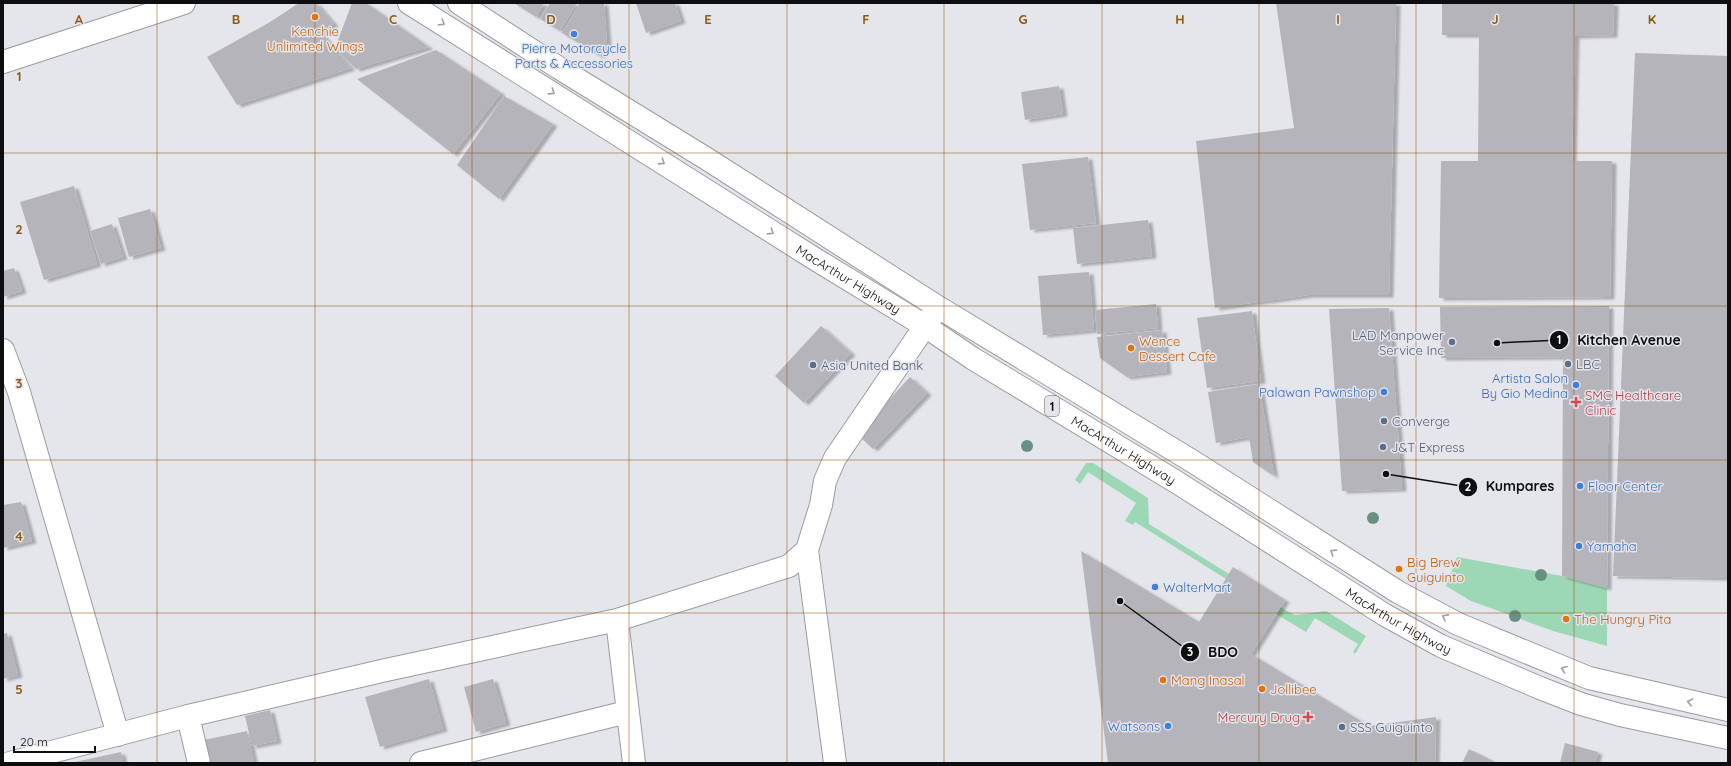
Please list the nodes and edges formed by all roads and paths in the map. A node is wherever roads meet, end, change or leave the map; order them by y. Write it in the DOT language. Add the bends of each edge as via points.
graph roads {
  1 [pos="184,3"];
  2 [pos="409,3"];
  3 [pos="459,3"];
  4 [pos="3,62"];
  5 [pos="938,307"];
  6 [pos="925,326"];
  7 [pos="3,350"];
  8 [pos="11,394"];
  9 [pos="806,550"];
  10 [pos="617,620"];
  11 [pos="1728,710"];
  12 [pos="628,712"];
  13 [pos="188,716"];
  14 [pos="118,735"];
  15 [pos="1728,738"];
  16 [pos="10,763"];
  17 [pos="199,763"];
  18 [pos="420,763"];
  19 [pos="634,763"];
  20 [pos="835,763"];
  1 -- 4 [label="main road"];
  2 -- 6 [label="main road, MacArthur Highway / 1, one-way"];
  3 -- 5 [label="main road, MacArthur Highway / 1"];
  5 -- 6 [label="main road"];
  11 -- 5 [label="main road, MacArthur Highway / 1, one-way" via="1588,678 1458,624 1398,592 1192,461"];
  6 -- 9 [label="main road" via="835,458 825,481"];
  6 -- 15 [label="main road, MacArthur Highway / 1" via="972,358 1178,483 1342,588 1441,646 1581,704 1627,717"];
  7 -- 8 [label="main road"];
  8 -- 14 [label="main road"];
  9 -- 10 [label="main road" via="789,566"];
  9 -- 20 [label="main road"];
  10 -- 12 [label="main road"];
  10 -- 13 [label="main road"];
  12 -- 18 [label="main road"];
  12 -- 19 [label="main road"];
  13 -- 14 [label="main road"];
  13 -- 17 [label="main road"];
  14 -- 16 [label="main road"];
}
